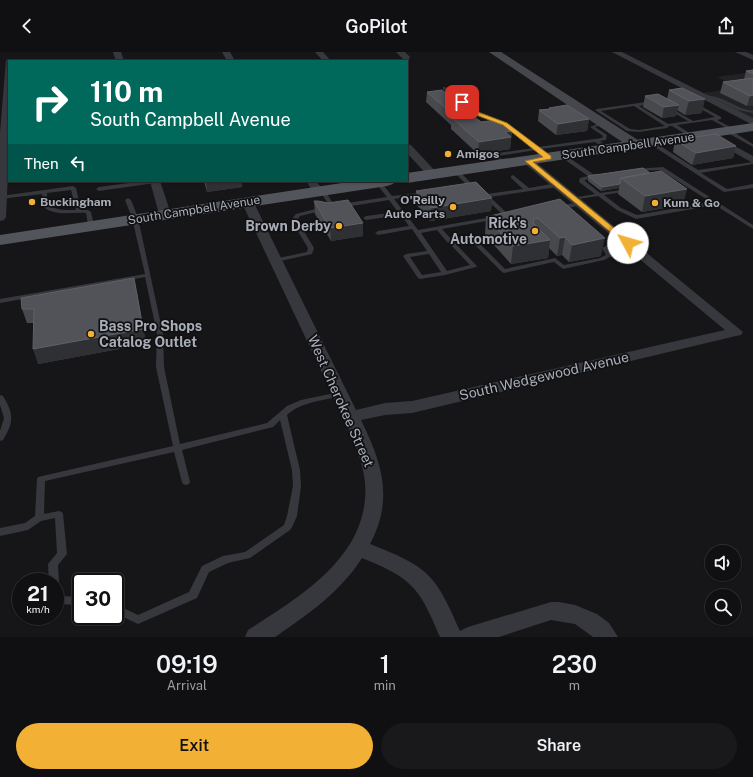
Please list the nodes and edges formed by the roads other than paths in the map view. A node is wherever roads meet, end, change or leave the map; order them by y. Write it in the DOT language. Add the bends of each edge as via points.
graph roads {
  1 [pos="319,52"];
  2 [pos="494,52"];
  3 [pos="616,52"];
  4 [pos="739,52"];
  5 [pos="753,58"];
  6 [pos="326,60"];
  7 [pos="8,65"];
  8 [pos="4,81"];
  9 [pos="444,88"];
  10 [pos="702,96"];
  11 [pos="658,102"];
  12 [pos="634,105"];
  13 [pos="664,106"];
  14 [pos="591,111"];
  15 [pos="746,111"];
  16 [pos="753,112"];
  17 [pos="734,113"];
  18 [pos="713,118"];
  19 [pos="692,122"];
  20 [pos="753,122"];
  21 [pos="603,123"];
  22 [pos="670,125"];
  23 [pos="753,127"];
  24 [pos="2,128"];
  25 [pos="731,131"];
  26 [pos="708,134"];
  27 [pos="692,137"];
  28 [pos="596,140"];
  29 [pos="652,143"];
  30 [pos="636,145"];
  31 [pos="753,146"];
  32 [pos="408,149"];
  33 [pos="609,149"];
  34 [pos="554,152"];
  35 [pos="753,160"];
  36 [pos="528,161"];
  37 [pos="753,163"];
  38 [pos="505,164"];
  39 [pos="456,171"];
  40 [pos="628,171"];
  41 [pos="697,172"];
  42 [pos="606,174"];
  43 [pos="432,175"];
  44 [pos="592,176"];
  45 [pos="513,177"];
  46 [pos="408,178"];
  47 [pos="681,180"];
  48 [pos="150,182"];
  49 [pos="155,182"];
  50 [pos="383,182"];
  51 [pos="673,182"];
  52 [pos="347,184"];
  53 [pos="557,185"];
  54 [pos="471,186"];
  55 [pos="753,186"];
  56 [pos="317,187"];
  57 [pos="464,187"];
  58 [pos="637,188"];
  59 [pos="99,189"];
  60 [pos="527,190"];
  61 [pos="1,191"];
  62 [pos="44,192"];
  63 [pos="433,192"];
  64 [pos="600,195"];
  65 [pos="486,196"];
  66 [pos="390,198"];
  67 [pos="128,200"];
  68 [pos="247,201"];
  69 [pos="578,202"];
  70 [pos="716,203"];
  71 [pos="333,207"];
  72 [pos="562,207"];
  73 [pos="79,211"];
  74 [pos="402,213"];
  75 [pos="165,214"];
  76 [pos="0,217"];
  77 [pos="135,218"];
  78 [pos="366,218"];
  79 [pos="91,225"];
  80 [pos="753,227"];
  81 [pos="438,228"];
  82 [pos="416,230"];
  83 [pos="378,233"];
  84 [pos="0,240"];
  85 [pos="449,241"];
  86 [pos="628,243"];
  87 [pos="429,252"];
  88 [pos="550,254"];
  89 [pos="276,260"];
  90 [pos="555,260"];
  91 [pos="445,273"];
  92 [pos="148,275"];
  93 [pos="0,301"];
  94 [pos="340,394"];
  95 [pos="0,398"];
  96 [pos="283,415"];
  97 [pos="351,417"];
  98 [pos="0,438"];
  99 [pos="177,448"];
  100 [pos="186,482"];
  101 [pos="39,518"];
  102 [pos="0,532"];
  103 [pos="359,548"];
  104 [pos="54,573"];
  105 [pos="124,613"];
  106 [pos="256,637"];
  107 [pos="451,637"];
  108 [pos="468,637"];
  109 [pos="607,637"];
  1 -- 6 [label="street"];
  2 -- 14 [label="street"];
  3 -- 10 [label="street"];
  4 -- 5 [label="street"];
  7 -- 8 [label="street"];
  8 -- 24 [label="street" via="6,105"];
  9 -- 34 [label="lane" via="471,110 505,124"];
  10 -- 15 [label="lane" via="717,97"];
  10 -- 17 [label="street"];
  10 -- 18 [label="lane" via="691,100 719,118"];
  11 -- 12 [label="lane"];
  12 -- 14 [label="lane"];
  12 -- 22 [label="lane"];
  13 -- 19 [label="lane"];
  14 -- 21 [label="street"];
  14 -- 22 [label="lane" via="629,130 639,131"];
  15 -- 16 [label="lane"];
  15 -- 17 [label="lane"];
  17 -- 20 [label="street"];
  18 -- 19 [label="lane"];
  18 -- 25 [label="lane"];
  19 -- 22 [label="lane"];
  21 -- 28 [label="lane" via="592,127 605,136"];
  21 -- 30 [label="street"];
  22 -- 27 [label="lane"];
  23 -- 25 [label="main road, South Campbell Avenue"];
  24 -- 61 [label="street"];
  25 -- 26 [label="main road, South Campbell Avenue"];
  25 -- 31 [label="lane"];
  26 -- 27 [label="main road, South Campbell Avenue"];
  26 -- 35 [label="street"];
  27 -- 29 [label="main road, South Campbell Avenue"];
  28 -- 33 [label="lane"];
  28 -- 34 [label="lane"];
  29 -- 30 [label="main road, South Campbell Avenue"];
  29 -- 41 [label="lane"];
  30 -- 33 [label="main road, South Campbell Avenue"];
  32 -- 43 [label="street"];
  33 -- 34 [label="main road, South Campbell Avenue" via="580,153"];
  34 -- 36 [label="main road, South Campbell Avenue"];
  34 -- 38 [label="lane" via="494,155"];
  34 -- 44 [label="lane"];
  36 -- 38 [label="main road, South Campbell Avenue"];
  36 -- 53 [label="street"];
  37 -- 41 [label="lane"];
  38 -- 39 [label="main road, South Campbell Avenue"];
  39 -- 43 [label="main road, South Campbell Avenue"];
  39 -- 54 [label="lane"];
  40 -- 47 [label="lane" via="661,168"];
  41 -- 55 [label="lane" via="726,191"];
  42 -- 44 [label="lane"];
  43 -- 46 [label="main road, South Campbell Avenue"];
  44 -- 64 [label="lane" via="584,177 582,182"];
  45 -- 60 [label="lane"];
  47 -- 51 [label="lane"];
  47 -- 70 [label="lane"];
  48 -- 59 [label="lane"];
  49 -- 75 [label="street"];
  50 -- 52 [label="main road, South Campbell Avenue"];
  50 -- 66 [label="lane"];
  52 -- 56 [label="main road, South Campbell Avenue"];
  53 -- 60 [label="lane"];
  53 -- 69 [label="street"];
  54 -- 57 [label="lane"];
  54 -- 65 [label="lane" via="478,187"];
  56 -- 68 [label="main road, South Campbell Avenue"];
  56 -- 71 [label="lane"];
  58 -- 64 [label="lane"];
  60 -- 65 [label="lane"];
  61 -- 62 [label="lane"];
  61 -- 76 [label="street"];
  62 -- 73 [label="lane" via="44,205 50,211"];
  62 -- 73 [label="lane" via="73,188"];
  63 -- 66 [label="lane"];
  64 -- 69 [label="lane"];
  64 -- 70 [label="lane" via="619,210 636,217"];
  65 -- 81 [label="lane" via="507,216"];
  66 -- 71 [label="lane"];
  66 -- 74 [label="lane"];
  67 -- 77 [label="lane"];
  68 -- 75 [label="main road, South Campbell Avenue"];
  68 -- 89 [label="street, West Cherokee Street"];
  69 -- 72 [label="lane"];
  69 -- 86 [label="street"];
  70 -- 80 [label="lane"];
  71 -- 89 [label="lane" via="298,215 294,220 312,251 306,255"];
  73 -- 79 [label="lane" via="88,212"];
  74 -- 78 [label="lane"];
  74 -- 82 [label="lane"];
  75 -- 77 [label="main road, South Campbell Avenue"];
  77 -- 79 [label="main road, South Campbell Avenue"];
  77 -- 92 [label="lane"];
  79 -- 84 [label="main road, South Campbell Avenue"];
  81 -- 82 [label="lane"];
  81 -- 85 [label="lane"];
  82 -- 83 [label="lane"];
  82 -- 87 [label="lane"];
  85 -- 90 [label="lane" via="470,237 504,271"];
  85 -- 91 [label="lane" via="474,266"];
  86 -- 90 [label="lane" via="605,248 609,256 602,259 563,267"];
  86 -- 97 [label="street, South Wedgewood Avenue" via="736,332 412,407 385,409"];
  87 -- 91 [label="lane"];
  87 -- 91 [label="lane" via="406,256 420,278"];
  88 -- 90 [label="lane"];
  89 -- 94 [label="street, West Cherokee Street"];
  92 -- 93 [label="lane"];
  92 -- 99 [label="lane" via="160,334 160,367"];
  94 -- 96 [label="lane" via="304,402 290,408"];
  94 -- 97 [label="street, West Cherokee Street"];
  95 -- 98 [label="lane" via="9,419"];
  96 -- 99 [label="lane" via="270,425"];
  96 -- 105 [label="lane" via="293,452 297,486 292,516 286,527 247,555 226,558 205,569 193,594 138,620"];
  97 -- 103 [label="street, West Cherokee Street" via="368,458 374,481 372,514"];
  99 -- 100 [label="lane"];
  99 -- 101 [label="lane" via="41,479"];
  101 -- 102 [label="lane" via="28,526"];
  101 -- 104 [label="lane" via="60,514 62,554 53,564"];
  103 -- 106 [label="street, West Cherokee Street" via="342,572 318,594"];
  103 -- 107 [label="street" via="398,565 419,578 433,596"];
  108 -- 109 [label="street" via="551,612 568,612 584,617 597,625"];
}
